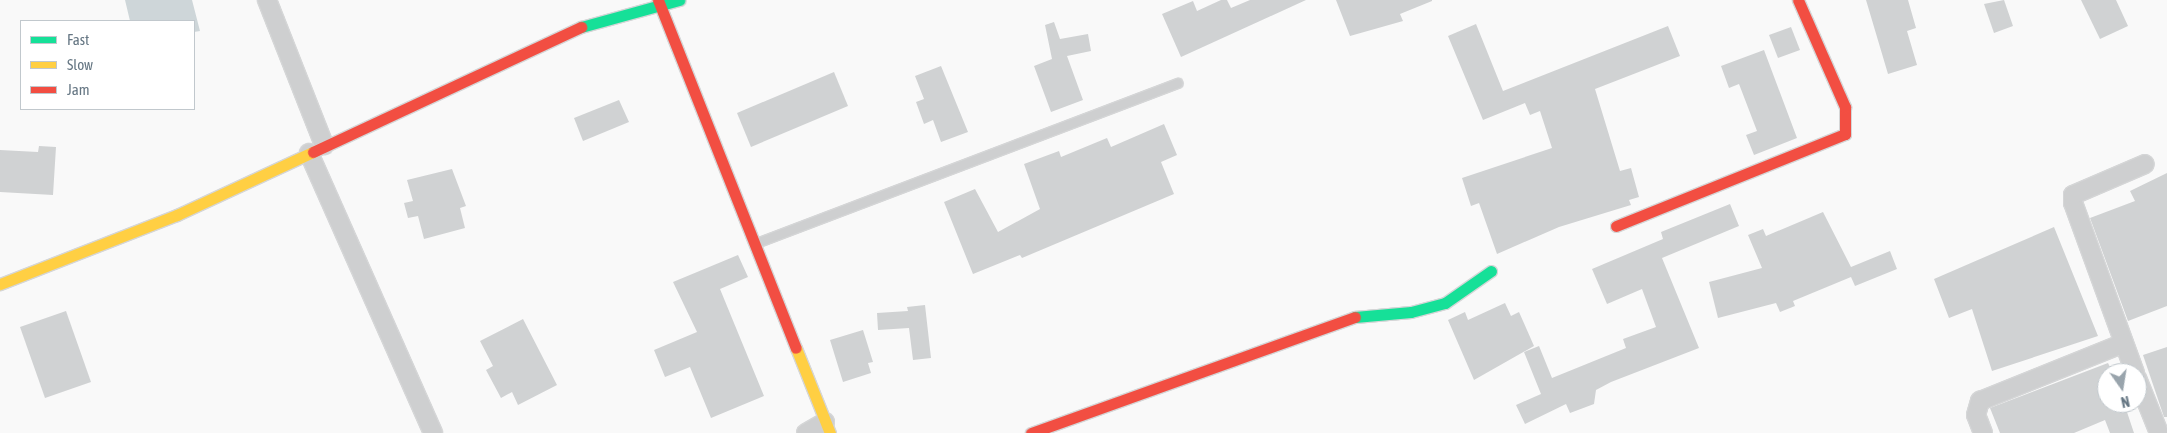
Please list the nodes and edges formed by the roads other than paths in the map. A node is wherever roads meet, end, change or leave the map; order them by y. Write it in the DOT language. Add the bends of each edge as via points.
graph roads {
  1 [pos="267,0"];
  2 [pos="679,0"];
  3 [pos="1798,0"];
  4 [pos="659,3"];
  5 [pos="1178,83"];
  6 [pos="316,149"];
  7 [pos="2145,164"];
  8 [pos="1616,226"];
  9 [pos="756,243"];
  10 [pos="1491,271"];
  11 [pos="0,284"];
  12 [pos="2124,343"];
  13 [pos="2131,363"];
  14 [pos="2147,403"];
  15 [pos="828,428"];
  16 [pos="433,433"];
  17 [pos="806,433"];
  18 [pos="1031,433"];
  19 [pos="1983,433"];
  20 [pos="2159,433"];
  1 -- 6 [label="street"];
  2 -- 4 [label="street"];
  3 -- 8 [label="street" via="1845,108 1845,134"];
  4 -- 6 [label="street" via="588,24"];
  4 -- 9 [label="street"];
  5 -- 9 [label="lane"];
  6 -- 11 [label="street" via="177,215"];
  6 -- 16 [label="street"];
  7 -- 12 [label="street" via="2073,195 2075,212"];
  9 -- 15 [label="street"];
  10 -- 18 [label="street" via="1445,303 1410,312 1365,314 1301,334"];
  12 -- 13 [label="street"];
  12 -- 19 [label="street" via="1980,401 1976,415"];
  14 -- 20 [label="street"];
  15 -- 17 [label="street"];
}
